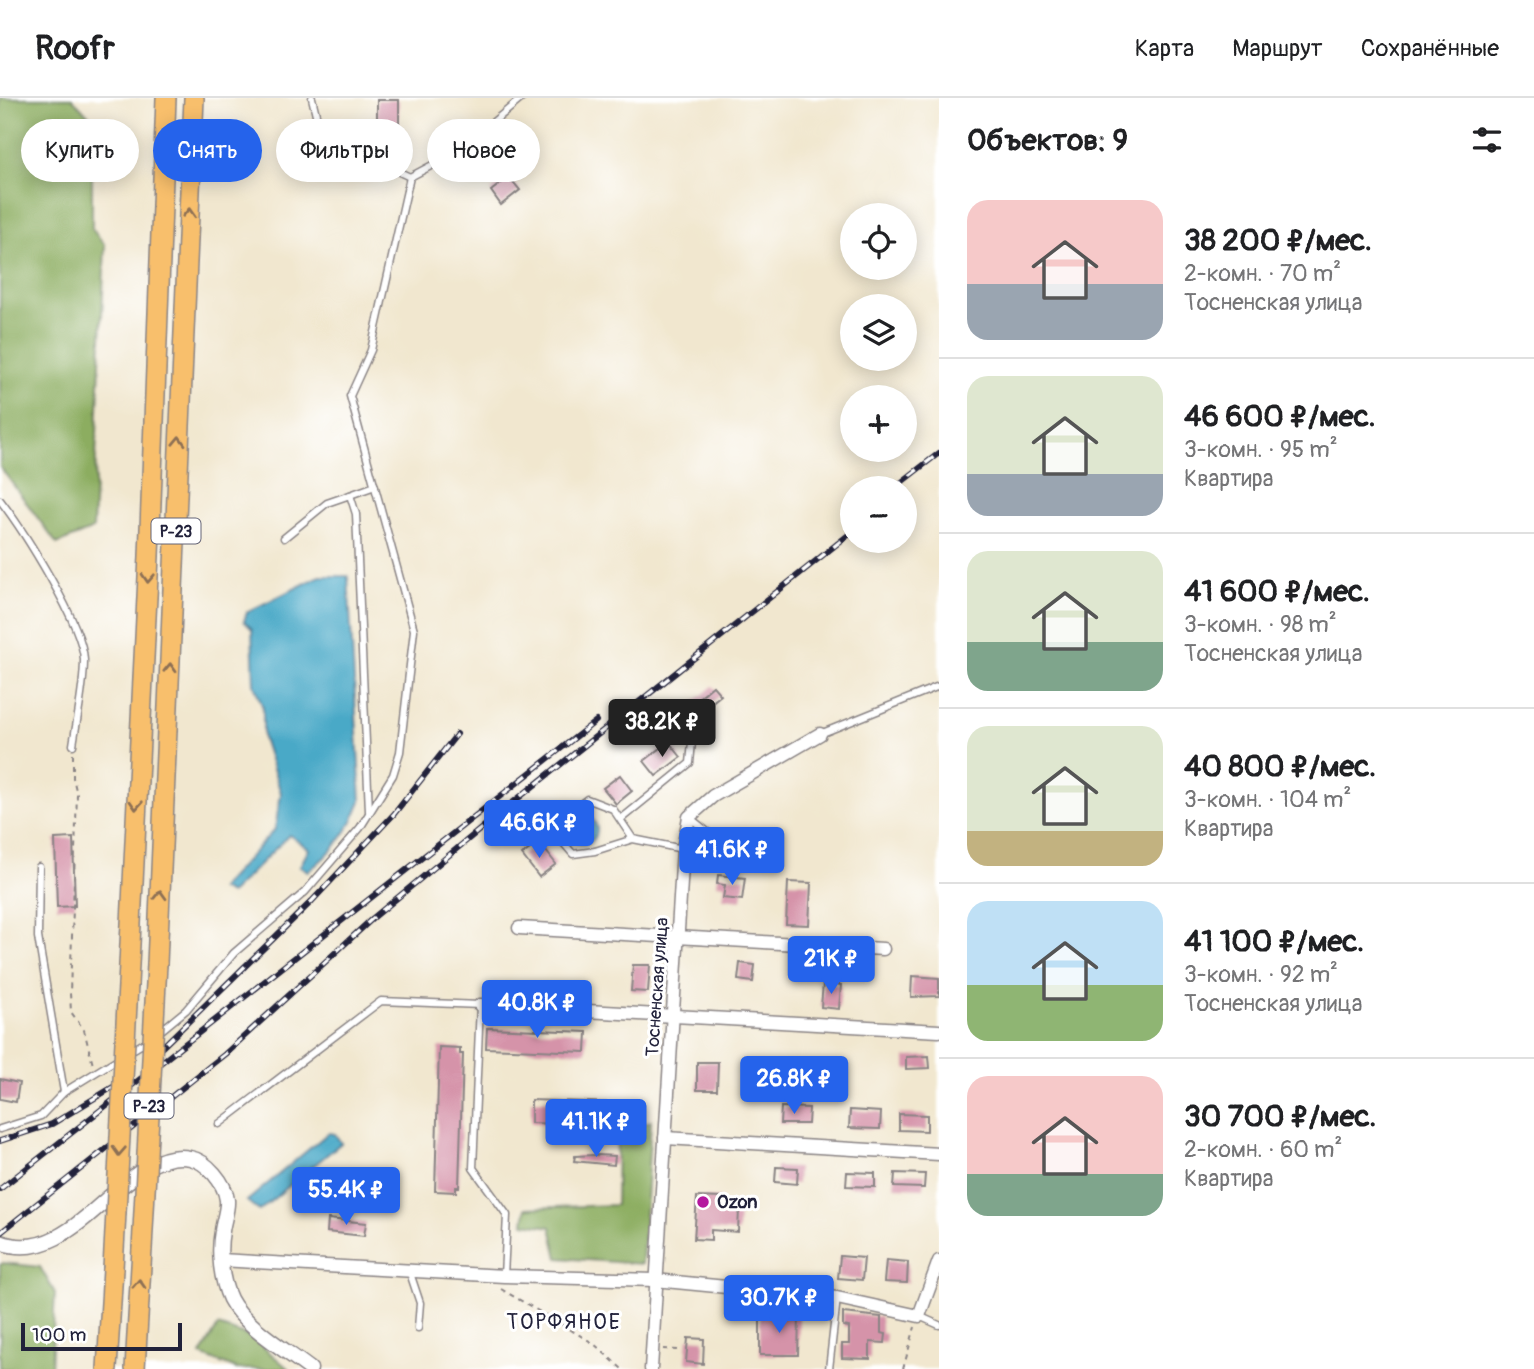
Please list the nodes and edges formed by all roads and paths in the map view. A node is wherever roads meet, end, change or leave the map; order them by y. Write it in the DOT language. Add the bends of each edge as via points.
graph roads {
  1 [pos="194,98"];
  2 [pos="312,98"];
  3 [pos="522,98"];
  4 [pos="165,100"];
  5 [pos="316,119"];
  6 [pos="413,175"];
  7 [pos="409,182"];
  8 [pos="375,486"];
  9 [pos="350,495"];
  10 [pos="0,500"];
  11 [pos="284,538"];
  12 [pos="939,686"];
  13 [pos="687,729"];
  14 [pos="820,734"];
  15 [pos="74,745"];
  16 [pos="369,813"];
  17 [pos="689,817"];
  18 [pos="621,819"];
  19 [pos="633,839"];
  20 [pos="683,849"];
  21 [pos="734,853"];
  22 [pos="39,867"];
  23 [pos="519,928"];
  24 [pos="677,937"];
  25 [pos="883,949"];
  26 [pos="480,1005"];
  27 [pos="672,1016"];
  28 [pos="939,1031"];
  29 [pos="96,1072"];
  30 [pos="64,1092"];
  31 [pos="219,1124"];
  32 [pos="0,1129"];
  33 [pos="665,1138"];
  34 [pos="939,1154"];
  35 [pos="0,1242"];
  36 [pos="221,1260"];
  37 [pos="939,1261"];
  38 [pos="409,1270"];
  39 [pos="655,1280"];
  40 [pos="502,1282"];
  41 [pos="837,1298"];
  42 [pos="919,1316"];
  43 [pos="938,1324"];
  44 [pos="418,1328"];
  45 [pos="665,1349"];
  46 [pos="678,1350"];
  47 [pos="107,1369"];
  48 [pos="135,1369"];
  49 [pos="310,1369"];
  50 [pos="622,1369"];
  51 [pos="651,1369"];
  52 [pos="829,1369"];
  53 [pos="903,1369"];
  48 -- 1 [label="highway, Р-23, one-way, bridge"];
  2 -- 5 [label="lane"];
  3 -- 6 [label="lane" via="457,152"];
  4 -- 47 [label="highway, Р-23, one-way, bridge" via="150,515"];
  7 -- 8 [label="lane" via="371,350 350,396"];
  8 -- 9 [label="lane"];
  8 -- 16 [label="lane" via="414,631 400,752 393,775"];
  9 -- 11 [label="lane" via="327,503"];
  9 -- 16 [label="lane" via="356,513"];
  10 -- 15 [label="lane" via="24,532 65,607 84,658"];
  12 -- 14 [label="lane"];
  13 -- 18 [label="lane" via="692,742 690,763"];
  14 -- 17 [label="street" via="713,796"];
  15 -- 29 [label="path" via="77,794 71,1012 84,1030"];
  16 -- 29 [label="lane" via="305,892 234,953 186,1010"];
  17 -- 20 [label="street, Тосненская улица"];
  17 -- 21 [label="lane"];
  18 -- 19 [label="lane"];
  18 -- 19 [label="lane" via="612,809 587,799 567,815 561,839 573,853"];
  19 -- 20 [label="lane"];
  20 -- 24 [label="street, Тосненская улица"];
  22 -- 30 [label="lane" via="38,937"];
  23 -- 24 [label="street"];
  24 -- 25 [label="street"];
  24 -- 27 [label="street, Тосненская улица"];
  26 -- 27 [label="street"];
  26 -- 31 [label="lane" via="381,1001"];
  26 -- 40 [label="lane" via="473,1168 507,1215"];
  27 -- 28 [label="street"];
  27 -- 33 [label="street, Тосненская улица"];
  29 -- 30 [label="lane"];
  30 -- 32 [label="lane" via="41,1116"];
  33 -- 34 [label="street"];
  33 -- 39 [label="street, Тосненская улица"];
  35 -- 36 [label="street" via="15,1248 60,1235 155,1161 190,1157 208,1167 227,1199"];
  36 -- 38 [label="street"];
  36 -- 49 [label="street" via="230,1299 240,1313"];
  37 -- 42 [label="street"];
  38 -- 40 [label="street"];
  38 -- 44 [label="lane" via="421,1303"];
  39 -- 40 [label="street"];
  39 -- 41 [label="street"];
  39 -- 51 [label="street, Тосненская улица"];
  40 -- 50 [label="path" via="593,1343"];
  41 -- 42 [label="street"];
  41 -- 52 [label="lane"];
  42 -- 43 [label="lane"];
  42 -- 53 [label="path"];
  45 -- 46 [label="path"];
}
